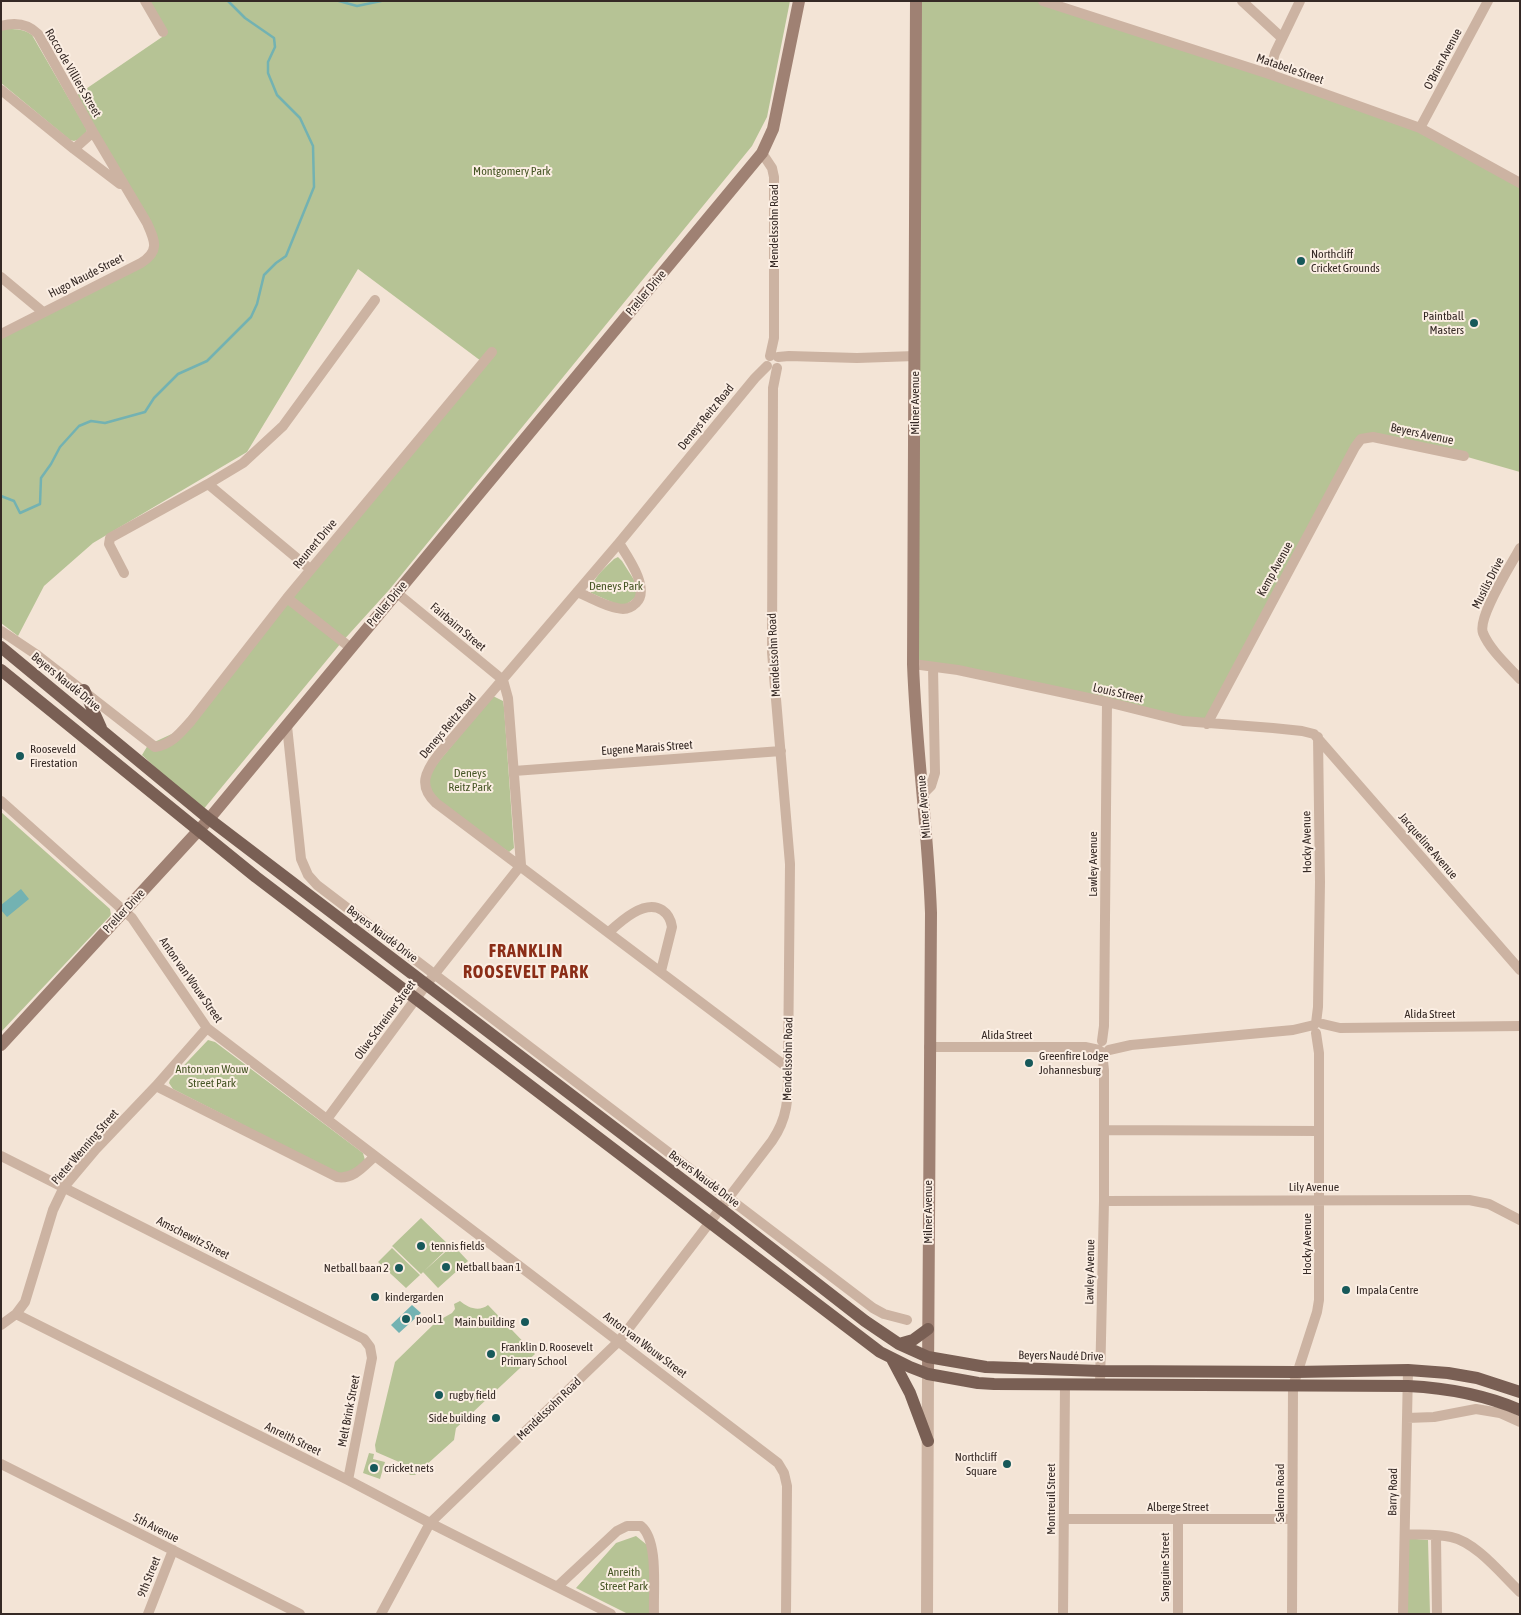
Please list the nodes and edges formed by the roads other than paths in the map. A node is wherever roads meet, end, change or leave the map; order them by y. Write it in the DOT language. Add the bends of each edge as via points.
graph roads {
  1 [pos="145,1"];
  2 [pos="799,1"];
  3 [pos="916,1"];
  4 [pos="1044,1"];
  5 [pos="1072,1"];
  6 [pos="1242,1"];
  7 [pos="1300,1"];
  8 [pos="1488,1"];
  9 [pos="1077,12"];
  10 [pos="1,26"];
  11 [pos="163,32"];
  12 [pos="1282,38"];
  13 [pos="1268,74"];
  14 [pos="1,90"];
  15 [pos="1420,128"];
  16 [pos="93,132"];
  17 [pos="74,149"];
  18 [pos="762,153"];
  19 [pos="1520,183"];
  20 [pos="125,187"];
  21 [pos="147,223"];
  22 [pos="1,278"];
  23 [pos="375,300"];
  24 [pos="43,312"];
  25 [pos="1,334"];
  26 [pos="492,352"];
  27 [pos="915,356"];
  28 [pos="773,361"];
  29 [pos="1374,437"];
  30 [pos="1464,456"];
  31 [pos="208,484"];
  32 [pos="619,542"];
  33 [pos="1520,548"];
  34 [pos="1516,566"];
  35 [pos="310,570"];
  36 [pos="124,574"];
  37 [pos="397,592"];
  38 [pos="577,592"];
  39 [pos="286,598"];
  40 [pos="1,631"];
  41 [pos="1,647"];
  42 [pos="351,648"];
  43 [pos="14,658"];
  44 [pos="913,664"];
  45 [pos="933,667"];
  46 [pos="2,671"];
  47 [pos="1520,679"];
  48 [pos="503,680"];
  49 [pos="84,690"];
  50 [pos="62,698"];
  51 [pos="1107,702"];
  52 [pos="51,711"];
  53 [pos="1207,724"];
  54 [pos="287,726"];
  55 [pos="102,730"];
  56 [pos="1318,738"];
  57 [pos="155,747"];
  58 [pos="781,751"];
  59 [pos="514,771"];
  60 [pos="923,794"];
  61 [pos="1,801"];
  62 [pos="209,819"];
  63 [pos="198,831"];
  64 [pos="521,865"];
  65 [pos="124,911"];
  66 [pos="609,932"];
  67 [pos="1520,970"];
  68 [pos="660,971"];
  69 [pos="436,974"];
  70 [pos="426,985"];
  71 [pos="416,1000"];
  72 [pos="1520,1026"];
  73 [pos="207,1028"];
  74 [pos="1318,1028"];
  75 [pos="1,1045"];
  76 [pos="1104,1046"];
  77 [pos="930,1047"];
  78 [pos="788,1068"];
  79 [pos="156,1086"];
  80 [pos="327,1120"];
  81 [pos="1104,1130"];
  82 [pos="1319,1131"];
  83 [pos="1,1156"];
  84 [pos="374,1157"];
  85 [pos="64,1187"];
  86 [pos="728,1197"];
  87 [pos="1319,1200"];
  88 [pos="1104,1201"];
  89 [pos="722,1208"];
  90 [pos="1520,1220"];
  91 [pos="710,1222"];
  92 [pos="16,1314"];
  93 [pos="907,1320"];
  94 [pos="1,1325"];
  95 [pos="928,1329"];
  96 [pos="619,1341"];
  97 [pos="899,1344"];
  98 [pos="370,1347"];
  99 [pos="928,1357"];
  100 [pos="892,1359"];
  101 [pos="1100,1370"];
  102 [pos="1408,1370"];
  103 [pos="1296,1372"];
  104 [pos="928,1374"];
  105 [pos="1065,1385"];
  106 [pos="1100,1385"];
  107 [pos="1293,1386"];
  108 [pos="1408,1386"];
  109 [pos="1520,1392"];
  110 [pos="1520,1410"];
  111 [pos="1407,1418"];
  112 [pos="1520,1422"];
  113 [pos="928,1441"];
  114 [pos="1,1464"];
  115 [pos="348,1480"];
  116 [pos="1064,1519"];
  117 [pos="1178,1519"];
  118 [pos="1292,1520"];
  119 [pos="430,1523"];
  120 [pos="1405,1534"];
  121 [pos="1436,1536"];
  122 [pos="173,1550"];
  123 [pos="558,1586"];
  124 [pos="1520,1592"];
  125 [pos="148,1614"];
  126 [pos="300,1614"];
  127 [pos="381,1614"];
  128 [pos="611,1614"];
  129 [pos="654,1614"];
  130 [pos="786,1614"];
  131 [pos="928,1614"];
  132 [pos="1063,1614"];
  133 [pos="1178,1614"];
  134 [pos="1292,1614"];
  135 [pos="1404,1614"];
  136 [pos="1437,1614"];
  1 -- 11 [label="street"];
  2 -- 18 [label="main road" via="775,121"];
  3 -- 27 [label="main road, Milner Avenue"];
  4 -- 9 [label="street, Matabele Street"];
  5 -- 9 [label="street"];
  6 -- 12 [label="street"];
  7 -- 12 [label="street"];
  8 -- 15 [label="street, O'Brien Avenue"];
  9 -- 13 [label="street, Matabele Street"];
  10 -- 16 [label="street, Rocco de Villiers Street" via="18,24 38,34"];
  12 -- 13 [label="street"];
  13 -- 15 [label="street, Matabele Street"];
  14 -- 17 [label="street, Rocco de Villiers Street"];
  15 -- 19 [label="street, Matabele Street"];
  16 -- 17 [label="street, Rocco de Villiers Street"];
  16 -- 20 [label="street, Rocco de Villiers Street"];
  17 -- 20 [label="street, Rocco de Villiers Street"];
  18 -- 28 [label="street, Mendelssohn Road" via="774,177"];
  18 -- 37 [label="main road, Preller Drive"];
  20 -- 21 [label="street, Rocco de Villiers Street"];
  21 -- 24 [label="street, Hugo Naude Street" via="154,247 154,252 147,259"];
  22 -- 24 [label="street"];
  23 -- 31 [label="street" via="283,426 243,463"];
  24 -- 25 [label="street, Hugo Naude Street"];
  26 -- 35 [label="street, Reunert Drive"];
  27 -- 28 [label="street" via="797,357"];
  27 -- 44 [label="main road, Milner Avenue"];
  28 -- 32 [label="street, Deneys Reitz Road" via="758,370 755,378"];
  28 -- 58 [label="street, Mendelssohn Road" via="770,380 773,388 772,652"];
  29 -- 30 [label="street, Beyers Avenue"];
  29 -- 53 [label="street, Kemp Avenue" via="1361,439 1355,446"];
  31 -- 35 [label="street"];
  31 -- 36 [label="street" via="110,538 109,544"];
  32 -- 38 [label="street, Deneys Reitz Road"];
  32 -- 38 [label="street" via="638,578 641,591 638,600 630,607 619,609"];
  33 -- 34 [label="street, Musilis Drive"];
  34 -- 47 [label="street, Musilis Drive" via="1485,613 1482,631"];
  35 -- 39 [label="street, Reunert Drive"];
  37 -- 42 [label="main road, Preller Drive"];
  37 -- 48 [label="street, Fairbairn Street"];
  38 -- 48 [label="street, Deneys Reitz Road"];
  39 -- 42 [label="street"];
  39 -- 57 [label="street, Reunert Drive" via="192,721 174,740"];
  40 -- 49 [label="street, Beyers Naudé Drive"];
  41 -- 43 [label="main road, Beyers Naudé Drive"];
  42 -- 54 [label="main road, Preller Drive"];
  43 -- 46 [label="main road"];
  43 -- 50 [label="main road, Beyers Naudé Drive"];
  44 -- 45 [label="street, Louis Street"];
  44 -- 60 [label="main road, Milner Avenue"];
  45 -- 51 [label="street, Louis Street"];
  45 -- 60 [label="street" via="935,773 932,786"];
  46 -- 52 [label="main road"];
  48 -- 59 [label="street" via="508,698"];
  48 -- 64 [label="street, Deneys Reitz Road" via="432,762 425,784 429,797 436,803"];
  49 -- 55 [label="main road"];
  49 -- 57 [label="street, Beyers Naudé Drive"];
  50 -- 52 [label="main road"];
  50 -- 55 [label="main road, Beyers Naudé Drive"];
  51 -- 53 [label="street, Louis Street" via="1168,718"];
  51 -- 76 [label="street, Lawley Avenue"];
  52 -- 63 [label="main road"];
  53 -- 56 [label="street, Louis Street" via="1302,731"];
  54 -- 62 [label="main road, Preller Drive"];
  54 -- 69 [label="street, Beyers Naudé Drive" via="301,859 308,875"];
  55 -- 62 [label="main road, Beyers Naudé Drive"];
  56 -- 67 [label="street, Jacqueline Avenue"];
  56 -- 74 [label="street, Hocky Avenue"];
  58 -- 59 [label="street, Eugene Marais Street"];
  58 -- 78 [label="street, Mendelssohn Road" via="790,864"];
  59 -- 64 [label="street"];
  60 -- 77 [label="main road, Milner Avenue" via="931,913"];
  61 -- 65 [label="street, Anton van Wouw Street"];
  62 -- 63 [label="main road, Preller Drive"];
  62 -- 70 [label="main road, Beyers Naudé Drive"];
  63 -- 65 [label="main road, Preller Drive"];
  63 -- 71 [label="main road"];
  64 -- 66 [label="street, Deneys Reitz Road"];
  64 -- 69 [label="street, Olive Schreiner Street"];
  65 -- 73 [label="street, Anton van Wouw Street" via="137,925"];
  65 -- 75 [label="main road, Preller Drive"];
  66 -- 68 [label="street, Deneys Reitz Road"];
  66 -- 68 [label="street" via="643,909 654,907 665,912 672,927"];
  68 -- 78 [label="street, Deneys Reitz Road"];
  69 -- 70 [label="street, Olive Schreiner Street"];
  69 -- 86 [label="street, Beyers Naudé Drive"];
  70 -- 71 [label="street, Olive Schreiner Street"];
  70 -- 89 [label="main road, Beyers Naudé Drive"];
  71 -- 80 [label="street, Olive Schreiner Street"];
  71 -- 91 [label="main road"];
  72 -- 74 [label="street, Alida Street"];
  73 -- 79 [label="street, Pieter Wenning Street"];
  73 -- 80 [label="street, Anton van Wouw Street"];
  74 -- 76 [label="street, Alida Street"];
  74 -- 82 [label="street, Hocky Avenue"];
  76 -- 77 [label="street, Alida Street"];
  76 -- 81 [label="street, Lawley Avenue"];
  77 -- 95 [label="main road, Milner Avenue"];
  78 -- 86 [label="street, Mendelssohn Road" via="786,1110 780,1130"];
  79 -- 84 [label="street" via="337,1177 351,1175"];
  79 -- 85 [label="street, Pieter Wenning Street"];
  80 -- 84 [label="street, Anton van Wouw Street"];
  81 -- 82 [label="street"];
  81 -- 88 [label="street, Lawley Avenue"];
  82 -- 87 [label="street, Hocky Avenue"];
  83 -- 85 [label="street, Amschewitz Street"];
  84 -- 96 [label="street, Anton van Wouw Street"];
  85 -- 92 [label="street, Pieter Wenning Street" via="53,1210 25,1302"];
  85 -- 98 [label="street, Amschewitz Street" via="358,1335"];
  86 -- 89 [label="street, Mendelssohn Road"];
  86 -- 93 [label="street, Beyers Naudé Drive" via="874,1308"];
  87 -- 88 [label="street, Lily Avenue"];
  87 -- 90 [label="street, Lily Avenue" via="1469,1200 1489,1204"];
  87 -- 103 [label="street, Hocky Avenue" via="1319,1306"];
  88 -- 101 [label="street, Lawley Avenue"];
  89 -- 91 [label="street, Mendelssohn Road"];
  89 -- 97 [label="main road, Beyers Naudé Drive"];
  91 -- 96 [label="street, Mendelssohn Road"];
  91 -- 100 [label="main road"];
  92 -- 94 [label="street, Pieter Wenning Street"];
  92 -- 115 [label="street, Anreith Street"];
  95 -- 97 [label="main road" via="913,1340"];
  95 -- 99 [label="main road, Milner Avenue"];
  96 -- 119 [label="street, Mendelssohn Road"];
  96 -- 130 [label="street, Anton van Wouw Street" via="782,1469 788,1486"];
  97 -- 99 [label="main road, Beyers Naudé Drive"];
  98 -- 115 [label="street, Melt Brink Street" via="372,1358"];
  99 -- 101 [label="main road, Beyers Naudé Drive" via="986,1367"];
  99 -- 104 [label="main road, Milner Avenue"];
  100 -- 104 [label="main road"];
  100 -- 113 [label="main road" via="910,1393"];
  101 -- 103 [label="main road, Beyers Naudé Drive"];
  101 -- 106 [label="street, Lawley Avenue"];
  102 -- 103 [label="main road, Beyers Naudé Drive"];
  102 -- 108 [label="street, Barry Road"];
  102 -- 109 [label="main road, Beyers Naudé Drive" via="1477,1378"];
  103 -- 107 [label="street, Salerno Road"];
  104 -- 105 [label="main road" via="978,1383"];
  104 -- 113 [label="street, Milner Avenue"];
  105 -- 106 [label="main road"];
  105 -- 116 [label="street, Montreuil Street"];
  106 -- 107 [label="main road"];
  107 -- 108 [label="main road"];
  107 -- 118 [label="street, Salerno Road"];
  108 -- 110 [label="main road" via="1480,1395"];
  108 -- 111 [label="street, Barry Road"];
  111 -- 112 [label="street" via="1434,1417 1476,1409 1500,1413"];
  111 -- 120 [label="street, Barry Road"];
  113 -- 131 [label="street, Milner Avenue"];
  114 -- 122 [label="street, 5th Avenue"];
  115 -- 119 [label="street, Anreith Street"];
  116 -- 117 [label="street, Alberge Street"];
  116 -- 132 [label="street, Montreuil Street"];
  117 -- 118 [label="street, Alberge Street"];
  117 -- 133 [label="street, Sanguine Street"];
  118 -- 134 [label="street, Salerno Road"];
  119 -- 123 [label="street, Anreith Street"];
  119 -- 127 [label="street, Mendelssohn Road"];
  120 -- 121 [label="street"];
  120 -- 135 [label="street, Barry Road"];
  121 -- 124 [label="street" via="1452,1537 1466,1543"];
  121 -- 136 [label="street"];
  122 -- 125 [label="street, 9th Street"];
  122 -- 126 [label="street, 5th Avenue"];
  123 -- 128 [label="street, Anreith Street"];
  123 -- 129 [label="street" via="617,1531 627,1526 641,1526 647,1532 653,1550"];
}
